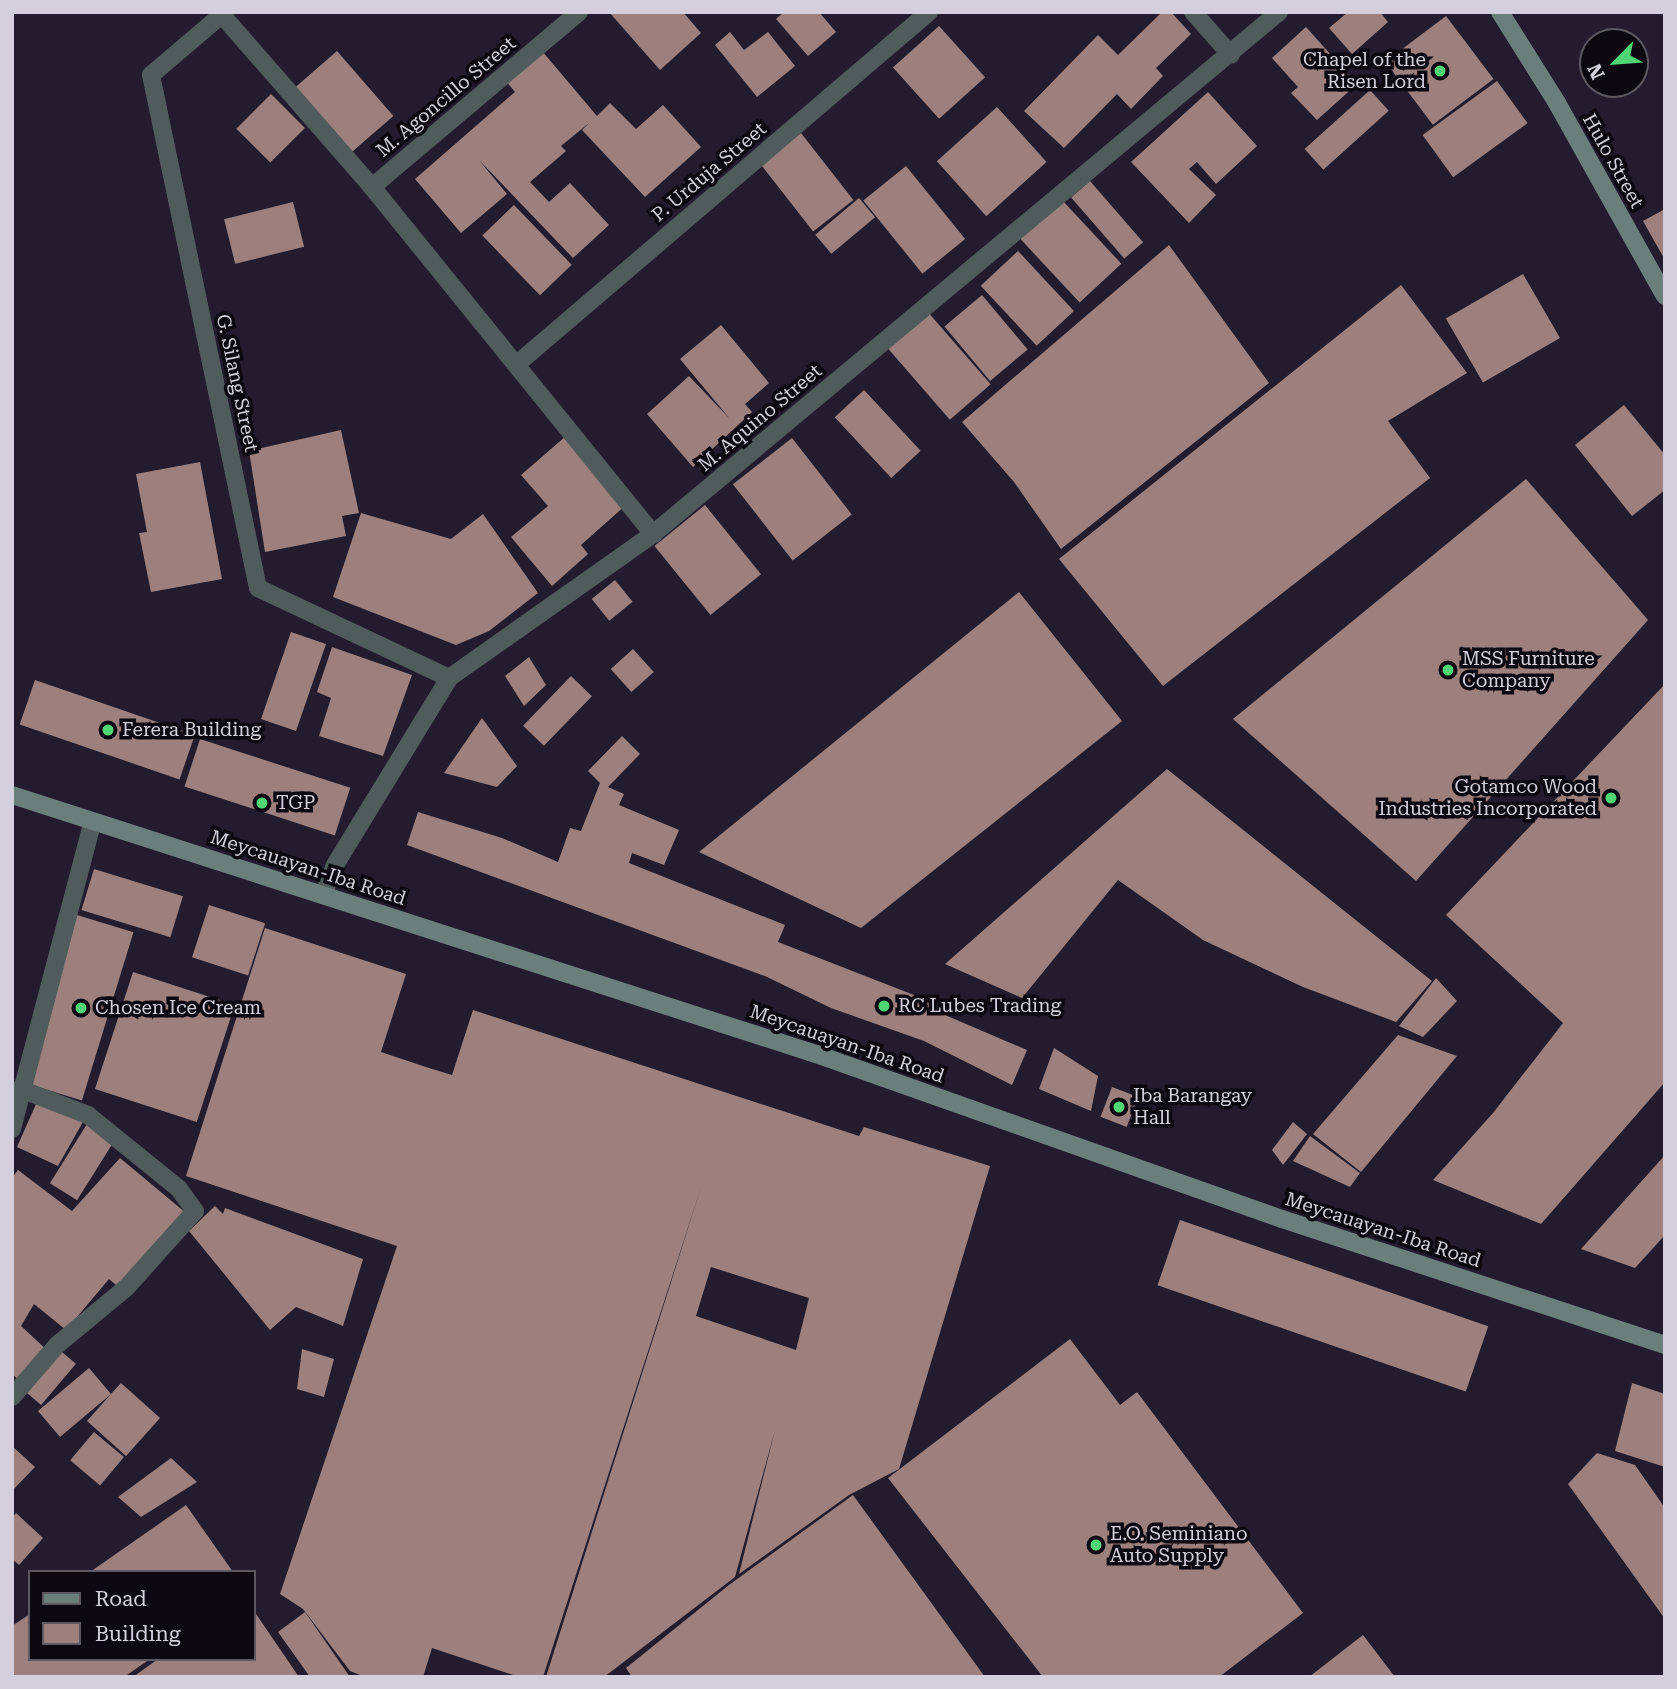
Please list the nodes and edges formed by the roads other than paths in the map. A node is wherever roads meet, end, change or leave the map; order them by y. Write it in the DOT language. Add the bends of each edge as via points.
graph roads {
  1 [pos="579,12"];
  2 [pos="929,12"];
  3 [pos="1192,12"];
  4 [pos="1279,12"];
  5 [pos="1500,12"];
  6 [pos="223,14"];
  7 [pos="1231,55"];
  8 [pos="372,187"];
  9 [pos="1665,296"];
  10 [pos="517,364"];
  11 [pos="653,534"];
  12 [pos="449,678"];
  13 [pos="12,795"];
  14 [pos="93,821"];
  15 [pos="323,895"];
  16 [pos="20,1090"];
  17 [pos="12,1129"];
  18 [pos="1665,1345"];
  19 [pos="12,1397"];
  1 -- 8 [label="street, M. Agoncillo Street"];
  2 -- 10 [label="street, P. Urduja Street"];
  3 -- 7 [label="street"];
  4 -- 7 [label="street, M. Aquino Street"];
  5 -- 9 [label="main road, Hulo Street" via="1557,103"];
  6 -- 8 [label="street"];
  6 -- 12 [label="street, G. Silang Street" via="151,75 258,587"];
  7 -- 11 [label="street, M. Aquino Street"];
  8 -- 10 [label="street"];
  10 -- 11 [label="street"];
  11 -- 12 [label="street, M. Aquino Street"];
  12 -- 15 [label="street, M. Aquino Street" via="335,865"];
  13 -- 14 [label="main road, Meycauayan-Iba Road"];
  14 -- 15 [label="main road, Meycauayan-Iba Road"];
  14 -- 16 [label="street"];
  15 -- 18 [label="main road, Meycauayan-Iba Road" via="816,1054 1282,1219"];
  16 -- 17 [label="street"];
  16 -- 19 [label="street" via="88,1115 178,1188 195,1211 126,1289 57,1345"];
}
